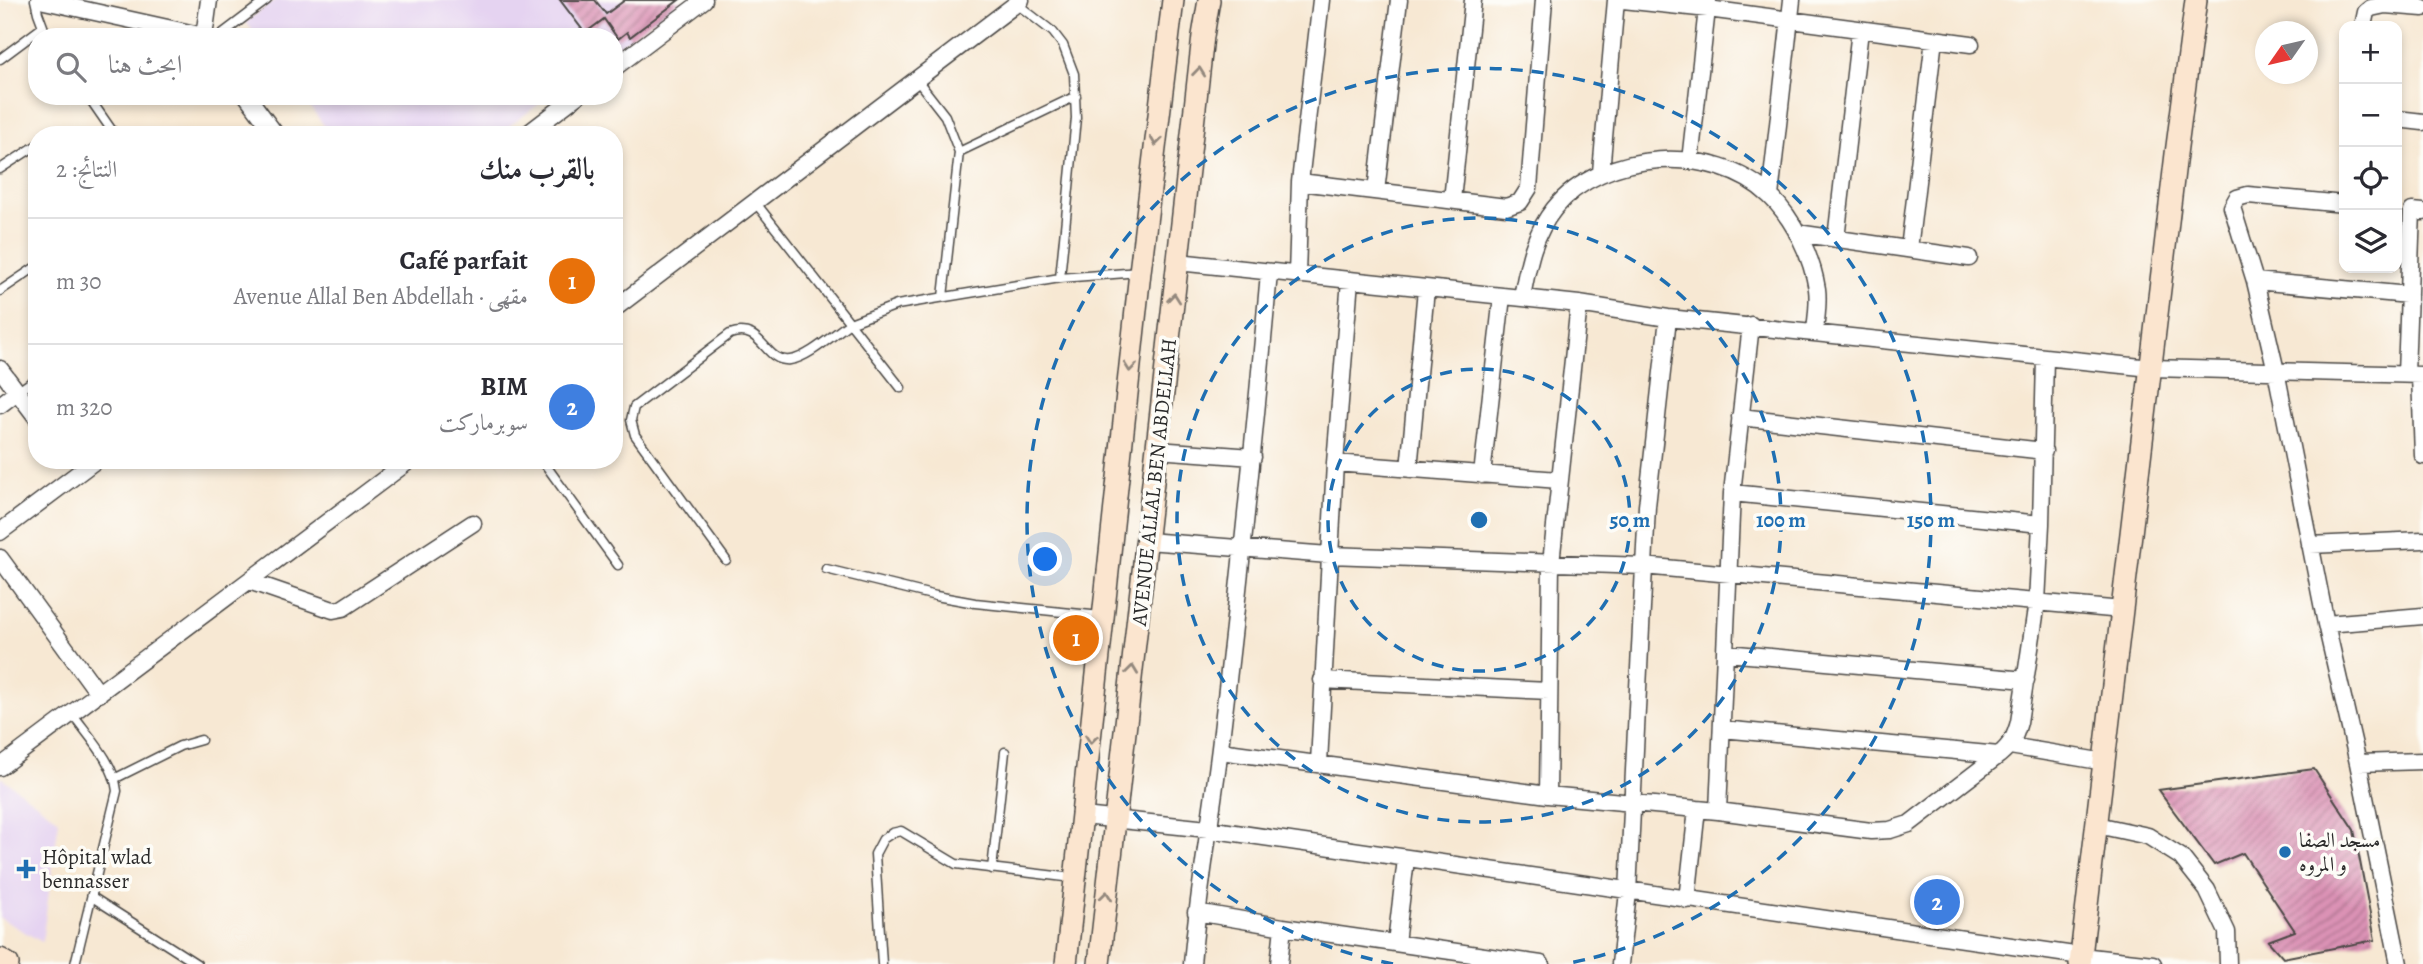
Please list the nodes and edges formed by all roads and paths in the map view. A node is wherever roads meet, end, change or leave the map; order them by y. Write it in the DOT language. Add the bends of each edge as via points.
graph roads {
  1 [pos="38,0"];
  2 [pos="209,0"];
  3 [pos="267,0"];
  4 [pos="704,0"];
  5 [pos="1173,0"];
  6 [pos="1209,0"];
  7 [pos="1321,0"];
  8 [pos="1399,0"];
  9 [pos="1473,0"];
  10 [pos="1544,0"];
  11 [pos="1616,0"];
  12 [pos="1623,0"];
  13 [pos="1792,0"];
  14 [pos="2196,0"];
  15 [pos="1019,2"];
  16 [pos="1708,4"];
  17 [pos="2423,8"];
  18 [pos="1789,21"];
  19 [pos="2363,21"];
  20 [pos="43,27"];
  21 [pos="167,28"];
  22 [pos="205,28"];
  23 [pos="230,28"];
  24 [pos="1860,30"];
  25 [pos="28,38"];
  26 [pos="1934,39"];
  27 [pos="1971,44"];
  28 [pos="0,59"];
  29 [pos="623,61"];
  30 [pos="916,79"];
  31 [pos="1076,96"];
  32 [pos="94,105"];
  33 [pos="254,105"];
  34 [pos="565,105"];
  35 [pos="2402,120"];
  36 [pos="2423,122"];
  37 [pos="110,126"];
  38 [pos="269,126"];
  39 [pos="538,126"];
  40 [pos="28,151"];
  41 [pos="959,152"];
  42 [pos="1689,161"];
  43 [pos="0,169"];
  44 [pos="1601,172"];
  45 [pos="1300,182"];
  46 [pos="1376,191"];
  47 [pos="1770,196"];
  48 [pos="1452,201"];
  49 [pos="755,202"];
  50 [pos="2339,204"];
  51 [pos="2411,211"];
  52 [pos="1797,233"];
  53 [pos="1836,239"];
  54 [pos="1909,249"];
  55 [pos="1969,258"];
  56 [pos="1178,262"];
  57 [pos="28,272"];
  58 [pos="1140,272"];
  59 [pos="1269,273"];
  60 [pos="1297,275"];
  61 [pos="1060,278"];
  62 [pos="1350,280"];
  63 [pos="2255,281"];
  64 [pos="1426,289"];
  65 [pos="0,291"];
  66 [pos="2409,295"];
  67 [pos="1502,296"];
  68 [pos="943,298"];
  69 [pos="1522,298"];
  70 [pos="623,302"];
  71 [pos="1579,304"];
  72 [pos="1668,318"];
  73 [pos="850,323"];
  74 [pos="1751,325"];
  75 [pos="1815,332"];
  76 [pos="2045,358"];
  77 [pos="2151,368"];
  78 [pos="0,369"];
  79 [pos="2276,371"];
  80 [pos="2416,374"];
  81 [pos="28,384"];
  82 [pos="901,388"];
  83 [pos="17,392"];
  84 [pos="0,405"];
  85 [pos="28,406"];
  86 [pos="1740,417"];
  87 [pos="1157,450"];
  88 [pos="2044,451"];
  89 [pos="2423,456"];
  90 [pos="1253,457"];
  91 [pos="1335,463"];
  92 [pos="71,469"];
  93 [pos="398,469"];
  94 [pos="549,469"];
  95 [pos="1409,469"];
  96 [pos="1482,475"];
  97 [pos="1559,480"];
  98 [pos="1732,493"];
  99 [pos="473,523"];
  100 [pos="2042,524"];
  101 [pos="0,532"];
  102 [pos="2423,540"];
  103 [pos="1147,541"];
  104 [pos="2310,545"];
  105 [pos="1243,549"];
  106 [pos="1329,555"];
  107 [pos="0,558"];
  108 [pos="726,560"];
  109 [pos="1551,563"];
  110 [pos="618,565"];
  111 [pos="1643,566"];
  112 [pos="825,569"];
  113 [pos="1728,574"];
  114 [pos="249,581"];
  115 [pos="2037,602"];
  116 [pos="2122,610"];
  117 [pos="2423,616"];
  118 [pos="1104,617"];
  119 [pos="2326,624"];
  120 [pos="1726,653"];
  121 [pos="1322,680"];
  122 [pos="2026,680"];
  123 [pos="1549,691"];
  124 [pos="99,694"];
  125 [pos="72,713"];
  126 [pos="1722,729"];
  127 [pos="201,740"];
  128 [pos="1220,751"];
  129 [pos="2005,751"];
  130 [pos="1005,752"];
  131 [pos="2423,761"];
  132 [pos="2105,762"];
  133 [pos="1319,763"];
  134 [pos="2358,763"];
  135 [pos="0,767"];
  136 [pos="116,778"];
  137 [pos="1548,795"];
  138 [pos="1632,805"];
  139 [pos="1697,809"];
  140 [pos="1718,811"];
  141 [pos="1083,816"];
  142 [pos="1115,819"];
  143 [pos="2097,825"];
  144 [pos="1208,829"];
  145 [pos="1406,859"];
  146 [pos="992,869"];
  147 [pos="1076,878"];
  148 [pos="1628,891"];
  149 [pos="92,897"];
  150 [pos="1687,900"];
  151 [pos="1196,912"];
  152 [pos="1283,927"];
  153 [pos="1396,943"];
  154 [pos="0,959"];
  155 [pos="2080,960"];
  156 [pos="8,964"];
  157 [pos="75,964"];
  158 [pos="197,964"];
  159 [pos="882,964"];
  160 [pos="1066,964"];
  161 [pos="1099,964"];
  162 [pos="1192,964"];
  163 [pos="1279,964"];
  164 [pos="1541,964"];
  165 [pos="1620,964"];
  166 [pos="2153,964"];
  167 [pos="2228,964"];
  168 [pos="2399,964"];
  1 -- 20 [label="lane"];
  1 -- 21 [label="street"];
  2 -- 22 [label="street"];
  3 -- 23 [label="lane"];
  4 -- 29 [label="street"];
  5 -- 58 [label="street, AVENUE ALLAL BEN ABDELLAH, one-way"];
  56 -- 6 [label="street, AVENUE ALLAL BEN ABDELLAH, one-way"];
  7 -- 45 [label="street"];
  8 -- 46 [label="street"];
  9 -- 48 [label="street"];
  10 -- 48 [label="street" via="1526,196 1506,207"];
  11 -- 44 [label="street"];
  12 -- 16 [label="street"];
  13 -- 18 [label="street"];
  14 -- 77 [label="street"];
  15 -- 30 [label="street"];
  15 -- 31 [label="lane" via="1063,45"];
  16 -- 18 [label="street"];
  16 -- 42 [label="street"];
  17 -- 19 [label="street" via="2378,6 2366,12"];
  18 -- 24 [label="street"];
  18 -- 47 [label="street"];
  24 -- 26 [label="street"];
  24 -- 53 [label="street"];
  25 -- 28 [label="lane"];
  26 -- 27 [label="street"];
  26 -- 54 [label="street"];
  30 -- 41 [label="lane" via="946,116"];
  30 -- 49 [label="street"];
  31 -- 41 [label="lane"];
  31 -- 61 [label="lane"];
  32 -- 37 [label="lane"];
  33 -- 38 [label="street"];
  34 -- 39 [label="street"];
  35 -- 36 [label="street"];
  40 -- 43 [label="lane"];
  41 -- 68 [label="lane"];
  42 -- 44 [label="street" via="1634,162"];
  42 -- 47 [label="street" via="1747,179"];
  44 -- 69 [label="street" via="1554,209 1531,253"];
  45 -- 46 [label="street"];
  45 -- 60 [label="street"];
  46 -- 48 [label="street"];
  47 -- 52 [label="street"];
  49 -- 70 [label="street"];
  49 -- 73 [label="lane"];
  50 -- 63 [label="street" via="2248,195 2237,198 2232,213"];
  51 -- 66 [label="street"];
  52 -- 53 [label="street"];
  52 -- 75 [label="street" via="1811,261 1818,292"];
  53 -- 54 [label="street"];
  54 -- 55 [label="street"];
  56 -- 59 [label="street"];
  87 -- 56 [label="street, AVENUE ALLAL BEN ABDELLAH, one-way"];
  57 -- 65 [label="lane"];
  58 -- 61 [label="lane"];
  58 -- 118 [label="street, AVENUE ALLAL BEN ABDELLAH, one-way"];
  59 -- 60 [label="street"];
  59 -- 90 [label="street"];
  60 -- 62 [label="street"];
  61 -- 68 [label="lane"];
  62 -- 64 [label="street"];
  62 -- 91 [label="street"];
  63 -- 66 [label="street"];
  63 -- 79 [label="street"];
  64 -- 67 [label="street"];
  64 -- 95 [label="street"];
  66 -- 80 [label="street"];
  67 -- 69 [label="street"];
  67 -- 96 [label="street"];
  68 -- 73 [label="lane" via="897,305"];
  69 -- 71 [label="street"];
  71 -- 72 [label="street"];
  71 -- 97 [label="street"];
  72 -- 74 [label="street"];
  72 -- 111 [label="street"];
  73 -- 82 [label="lane"];
  73 -- 108 [label="lane" via="789,360 775,356 753,334 730,334 634,407 631,427 635,436"];
  74 -- 75 [label="street"];
  74 -- 86 [label="street"];
  75 -- 76 [label="street"];
  76 -- 77 [label="street"];
  76 -- 88 [label="street"];
  77 -- 79 [label="street"];
  77 -- 116 [label="street"];
  78 -- 83 [label="street"];
  79 -- 80 [label="street"];
  79 -- 104 [label="street"];
  80 -- 89 [label="street"];
  81 -- 83 [label="lane"];
  83 -- 84 [label="street"];
  83 -- 85 [label="street"];
  86 -- 88 [label="street"];
  86 -- 98 [label="street"];
  87 -- 90 [label="street"];
  87 -- 103 [label="street, AVENUE ALLAL BEN ABDELLAH"];
  88 -- 100 [label="street"];
  90 -- 105 [label="street"];
  91 -- 95 [label="street"];
  91 -- 106 [label="street"];
  92 -- 101 [label="street"];
  93 -- 114 [label="street"];
  94 -- 110 [label="lane"];
  95 -- 96 [label="street"];
  96 -- 97 [label="street"];
  97 -- 109 [label="street"];
  98 -- 100 [label="street"];
  98 -- 113 [label="street"];
  99 -- 114 [label="street" via="343,608 333,610"];
  100 -- 115 [label="street"];
  102 -- 104 [label="street"];
  103 -- 105 [label="street"];
  142 -- 103 [label="street, AVENUE ALLAL BEN ABDELLAH, one-way"];
  104 -- 119 [label="street"];
  105 -- 106 [label="street"];
  105 -- 128 [label="street"];
  106 -- 109 [label="street"];
  106 -- 121 [label="street"];
  107 -- 124 [label="street"];
  109 -- 111 [label="street"];
  109 -- 123 [label="street"];
  111 -- 113 [label="street"];
  111 -- 138 [label="street"];
  112 -- 118 [label="lane" via="975,603"];
  113 -- 115 [label="street"];
  113 -- 120 [label="street"];
  114 -- 124 [label="street"];
  115 -- 116 [label="street"];
  115 -- 122 [label="street"];
  116 -- 132 [label="street"];
  117 -- 119 [label="street"];
  118 -- 141 [label="street, AVENUE ALLAL BEN ABDELLAH, one-way"];
  119 -- 134 [label="street"];
  120 -- 122 [label="street"];
  120 -- 126 [label="street"];
  121 -- 123 [label="street"];
  121 -- 133 [label="street"];
  122 -- 129 [label="street" via="2019,722"];
  123 -- 137 [label="street"];
  124 -- 125 [label="street"];
  125 -- 135 [label="street"];
  125 -- 136 [label="lane"];
  126 -- 129 [label="street"];
  126 -- 140 [label="street"];
  127 -- 136 [label="lane"];
  128 -- 133 [label="street"];
  128 -- 144 [label="street"];
  129 -- 132 [label="street"];
  129 -- 140 [label="street" via="1925,814 1890,830"];
  130 -- 146 [label="lane"];
  131 -- 134 [label="street"];
  132 -- 143 [label="street"];
  133 -- 137 [label="street"];
  134 -- 168 [label="street"];
  136 -- 149 [label="lane" via="114,811"];
  137 -- 138 [label="street"];
  138 -- 139 [label="street"];
  138 -- 148 [label="street"];
  139 -- 140 [label="street"];
  139 -- 150 [label="street"];
  141 -- 142 [label="street"];
  141 -- 147 [label="street, AVENUE ALLAL BEN ABDELLAH"];
  142 -- 144 [label="street"];
  161 -- 142 [label="street, AVENUE ALLAL BEN ABDELLAH, one-way"];
  143 -- 155 [label="street"];
  143 -- 167 [label="street" via="2148,836 2181,857 2207,890 2227,932"];
  144 -- 145 [label="street"];
  144 -- 151 [label="street"];
  145 -- 148 [label="street"];
  145 -- 153 [label="street"];
  146 -- 147 [label="lane"];
  146 -- 159 [label="lane" via="956,864 901,831 883,839 875,855"];
  147 -- 160 [label="street, AVENUE ALLAL BEN ABDELLAH"];
  148 -- 150 [label="street"];
  148 -- 165 [label="street"];
  149 -- 157 [label="lane"];
  149 -- 158 [label="lane"];
  150 -- 155 [label="street"];
  151 -- 152 [label="street"];
  151 -- 162 [label="street"];
  152 -- 153 [label="street"];
  152 -- 163 [label="street"];
  153 -- 164 [label="street"];
  154 -- 156 [label="street"];
  155 -- 166 [label="street"];
}
